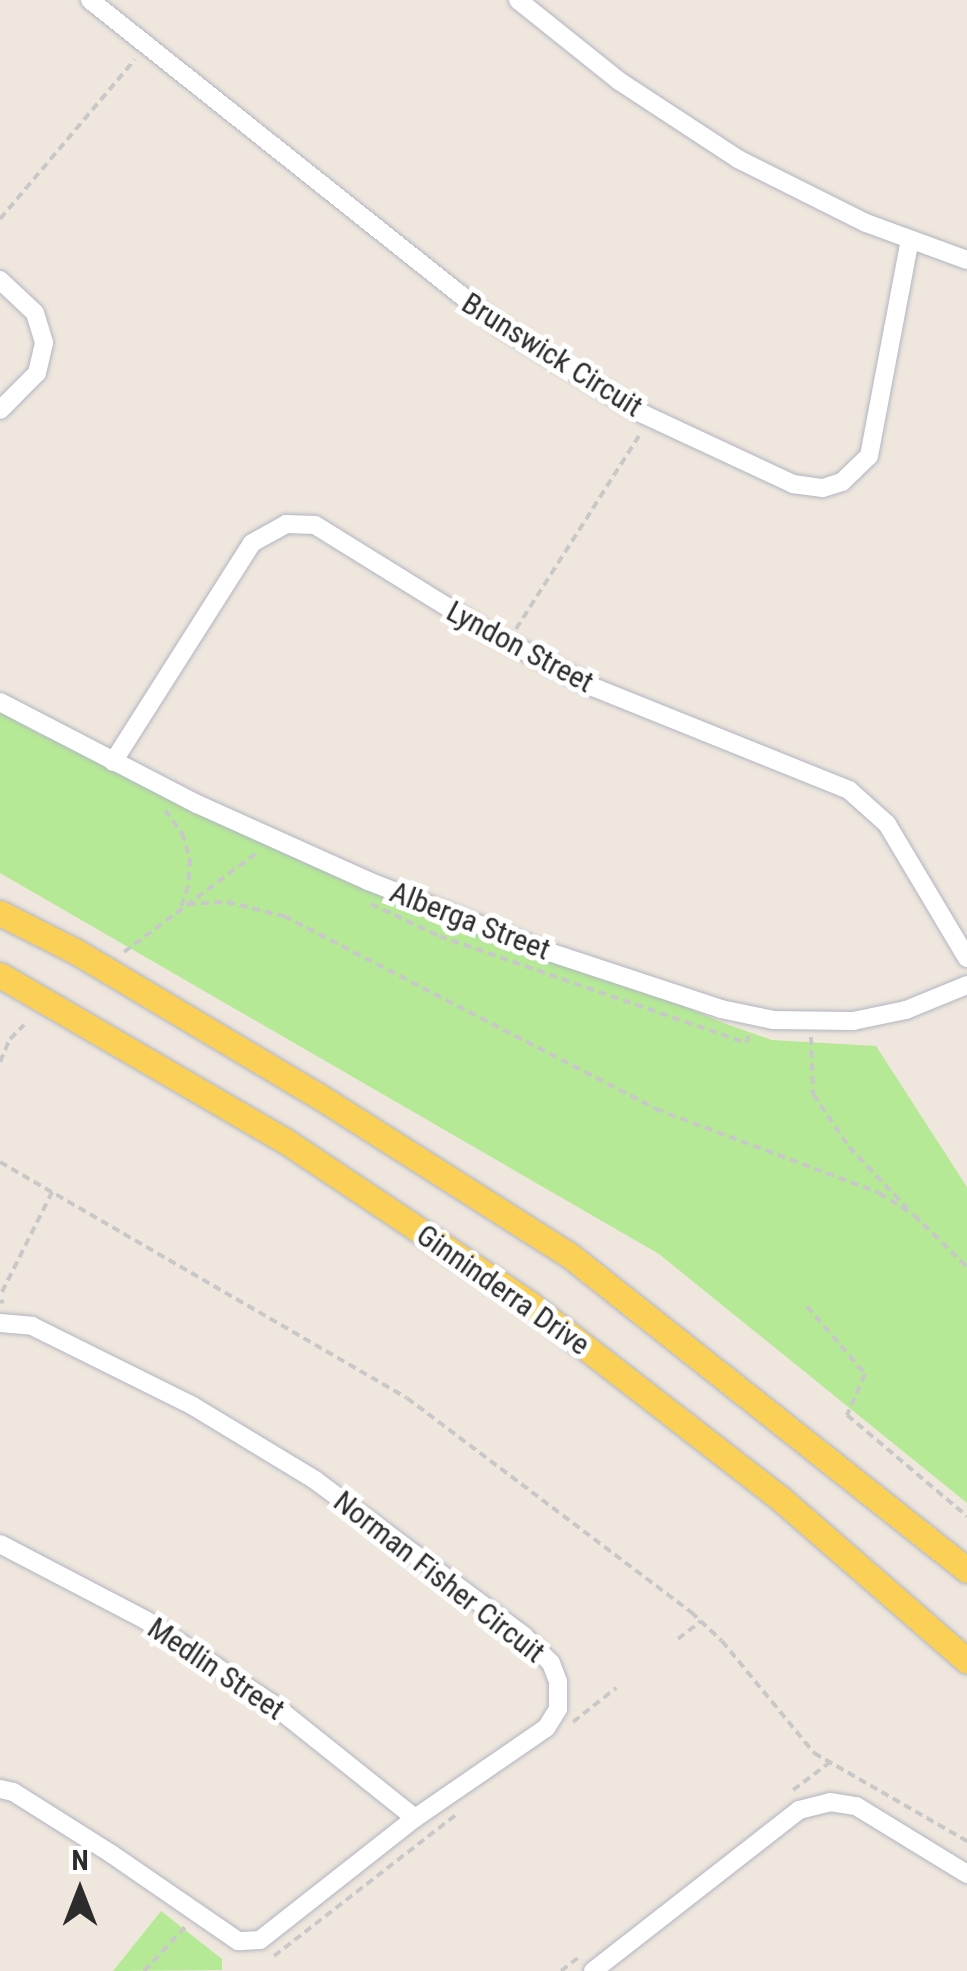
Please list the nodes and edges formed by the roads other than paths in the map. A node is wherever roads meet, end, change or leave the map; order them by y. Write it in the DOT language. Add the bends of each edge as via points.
graph roads {
  1 [pos="90,0"];
  2 [pos="518,0"];
  3 [pos="910,240"];
  4 [pos="967,260"];
  5 [pos="0,280"];
  6 [pos="0,410"];
  7 [pos="0,702"];
  8 [pos="113,762"];
  9 [pos="0,914"];
  10 [pos="967,958"];
  11 [pos="0,974"];
  12 [pos="967,985"];
  13 [pos="0,1323"];
  14 [pos="0,1544"];
  15 [pos="967,1570"];
  16 [pos="967,1661"];
  17 [pos="0,1789"];
  18 [pos="415,1818"];
  19 [pos="967,1874"];
  20 [pos="593,1971"];
  1 -- 3 [label="street, Brunswick Circuit" via="456,295 547,358 650,418 793,484 823,488 850,478 869,456"];
  2 -- 3 [label="street" via="698,134 823,203"];
  3 -- 4 [label="street"];
  5 -- 6 [label="street" via="35,313 44,343 36,373"];
  7 -- 8 [label="street, Alberga Street"];
  8 -- 10 [label="street, Lyndon Street" via="246,551 276,527 305,524 324,529 507,643 648,712 849,790 887,824"];
  8 -- 12 [label="street, Alberga Street" via="282,844 455,916 747,1016 810,1023 893,1014"];
  9 -- 15 [label="main road, Ginninderra Drive" via="317,1095 568,1254"];
  11 -- 16 [label="main road, Ginninderra Drive" via="284,1140 531,1305 782,1500"];
  13 -- 18 [label="street, Norman Fisher Circuit" via="32,1326 175,1397 315,1480 551,1662 558,1709 546,1728"];
  14 -- 18 [label="street, Medlin Street" via="178,1642 271,1704"];
  17 -- 18 [label="street, Norman Fisher Circuit" via="238,1940 260,1940 284,1925"];
  19 -- 20 [label="street" via="856,1806 830,1802 799,1810"];
}
